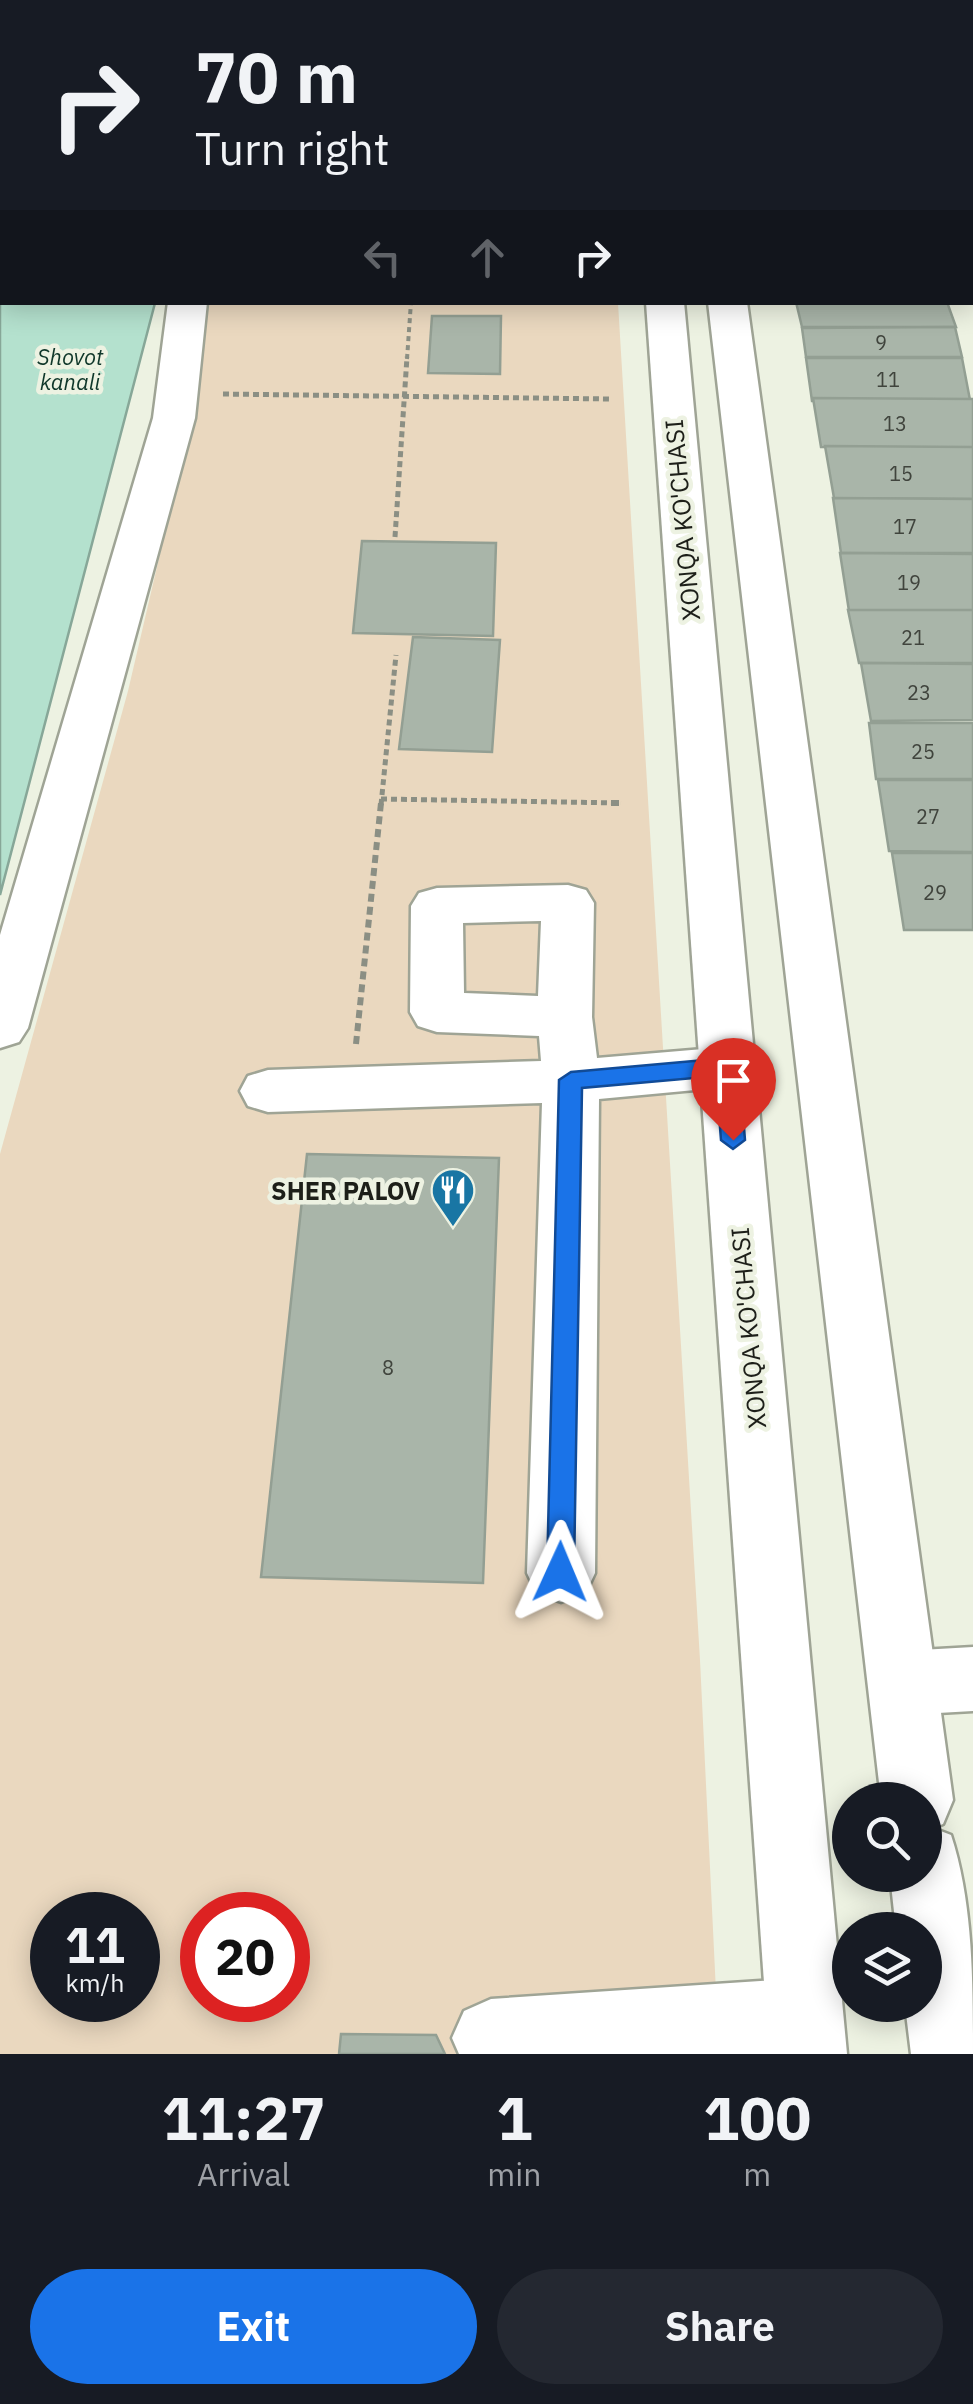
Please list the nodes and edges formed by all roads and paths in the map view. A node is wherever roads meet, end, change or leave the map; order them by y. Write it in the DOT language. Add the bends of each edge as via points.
graph roads {
  1 [pos="188,305"];
  2 [pos="411,305"];
  3 [pos="665,305"];
  4 [pos="727,305"];
  5 [pos="177,393"];
  6 [pos="404,396"];
  7 [pos="608,399"];
  8 [pos="680,484"];
  9 [pos="750,484"];
  10 [pos="395,537"];
  11 [pos="396,655"];
  12 [pos="381,798"];
  13 [pos="621,803"];
  14 [pos="566,1017"];
  15 [pos="0,1028"];
  16 [pos="355,1060"];
  17 [pos="727,1066"];
  18 [pos="571,1080"];
  19 [pos="268,1092"];
  20 [pos="560,1572"];
  21 [pos="973,1679"];
  22 [pos="902,1683"];
  23 [pos="916,1782"];
  24 [pos="929,1892"];
  25 [pos="806,2035"];
  26 [pos="491,2038"];
  27 [pos="950,2054"];
  1 -- 5 [label="main road"];
  2 -- 6 [label="path"];
  3 -- 8 [label="main road, XONQA KO'CHASI"];
  4 -- 9 [label="main road"];
  5 -- 6 [label="path"];
  5 -- 15 [label="main road"];
  6 -- 7 [label="path"];
  6 -- 10 [label="path"];
  8 -- 9 [label="main road"];
  8 -- 17 [label="main road, XONQA KO'CHASI"];
  9 -- 22 [label="main road"];
  11 -- 12 [label="path"];
  12 -- 13 [label="path"];
  12 -- 16 [label="path"];
  14 -- 18 [label="main road"];
  17 -- 18 [label="main road"];
  17 -- 25 [label="main road, XONQA KO'CHASI"];
  18 -- 19 [label="main road"];
  18 -- 20 [label="main road"];
  21 -- 22 [label="main road"];
  22 -- 23 [label="main road"];
  24 -- 27 [label="main road"];
  25 -- 26 [label="main road"];
}
